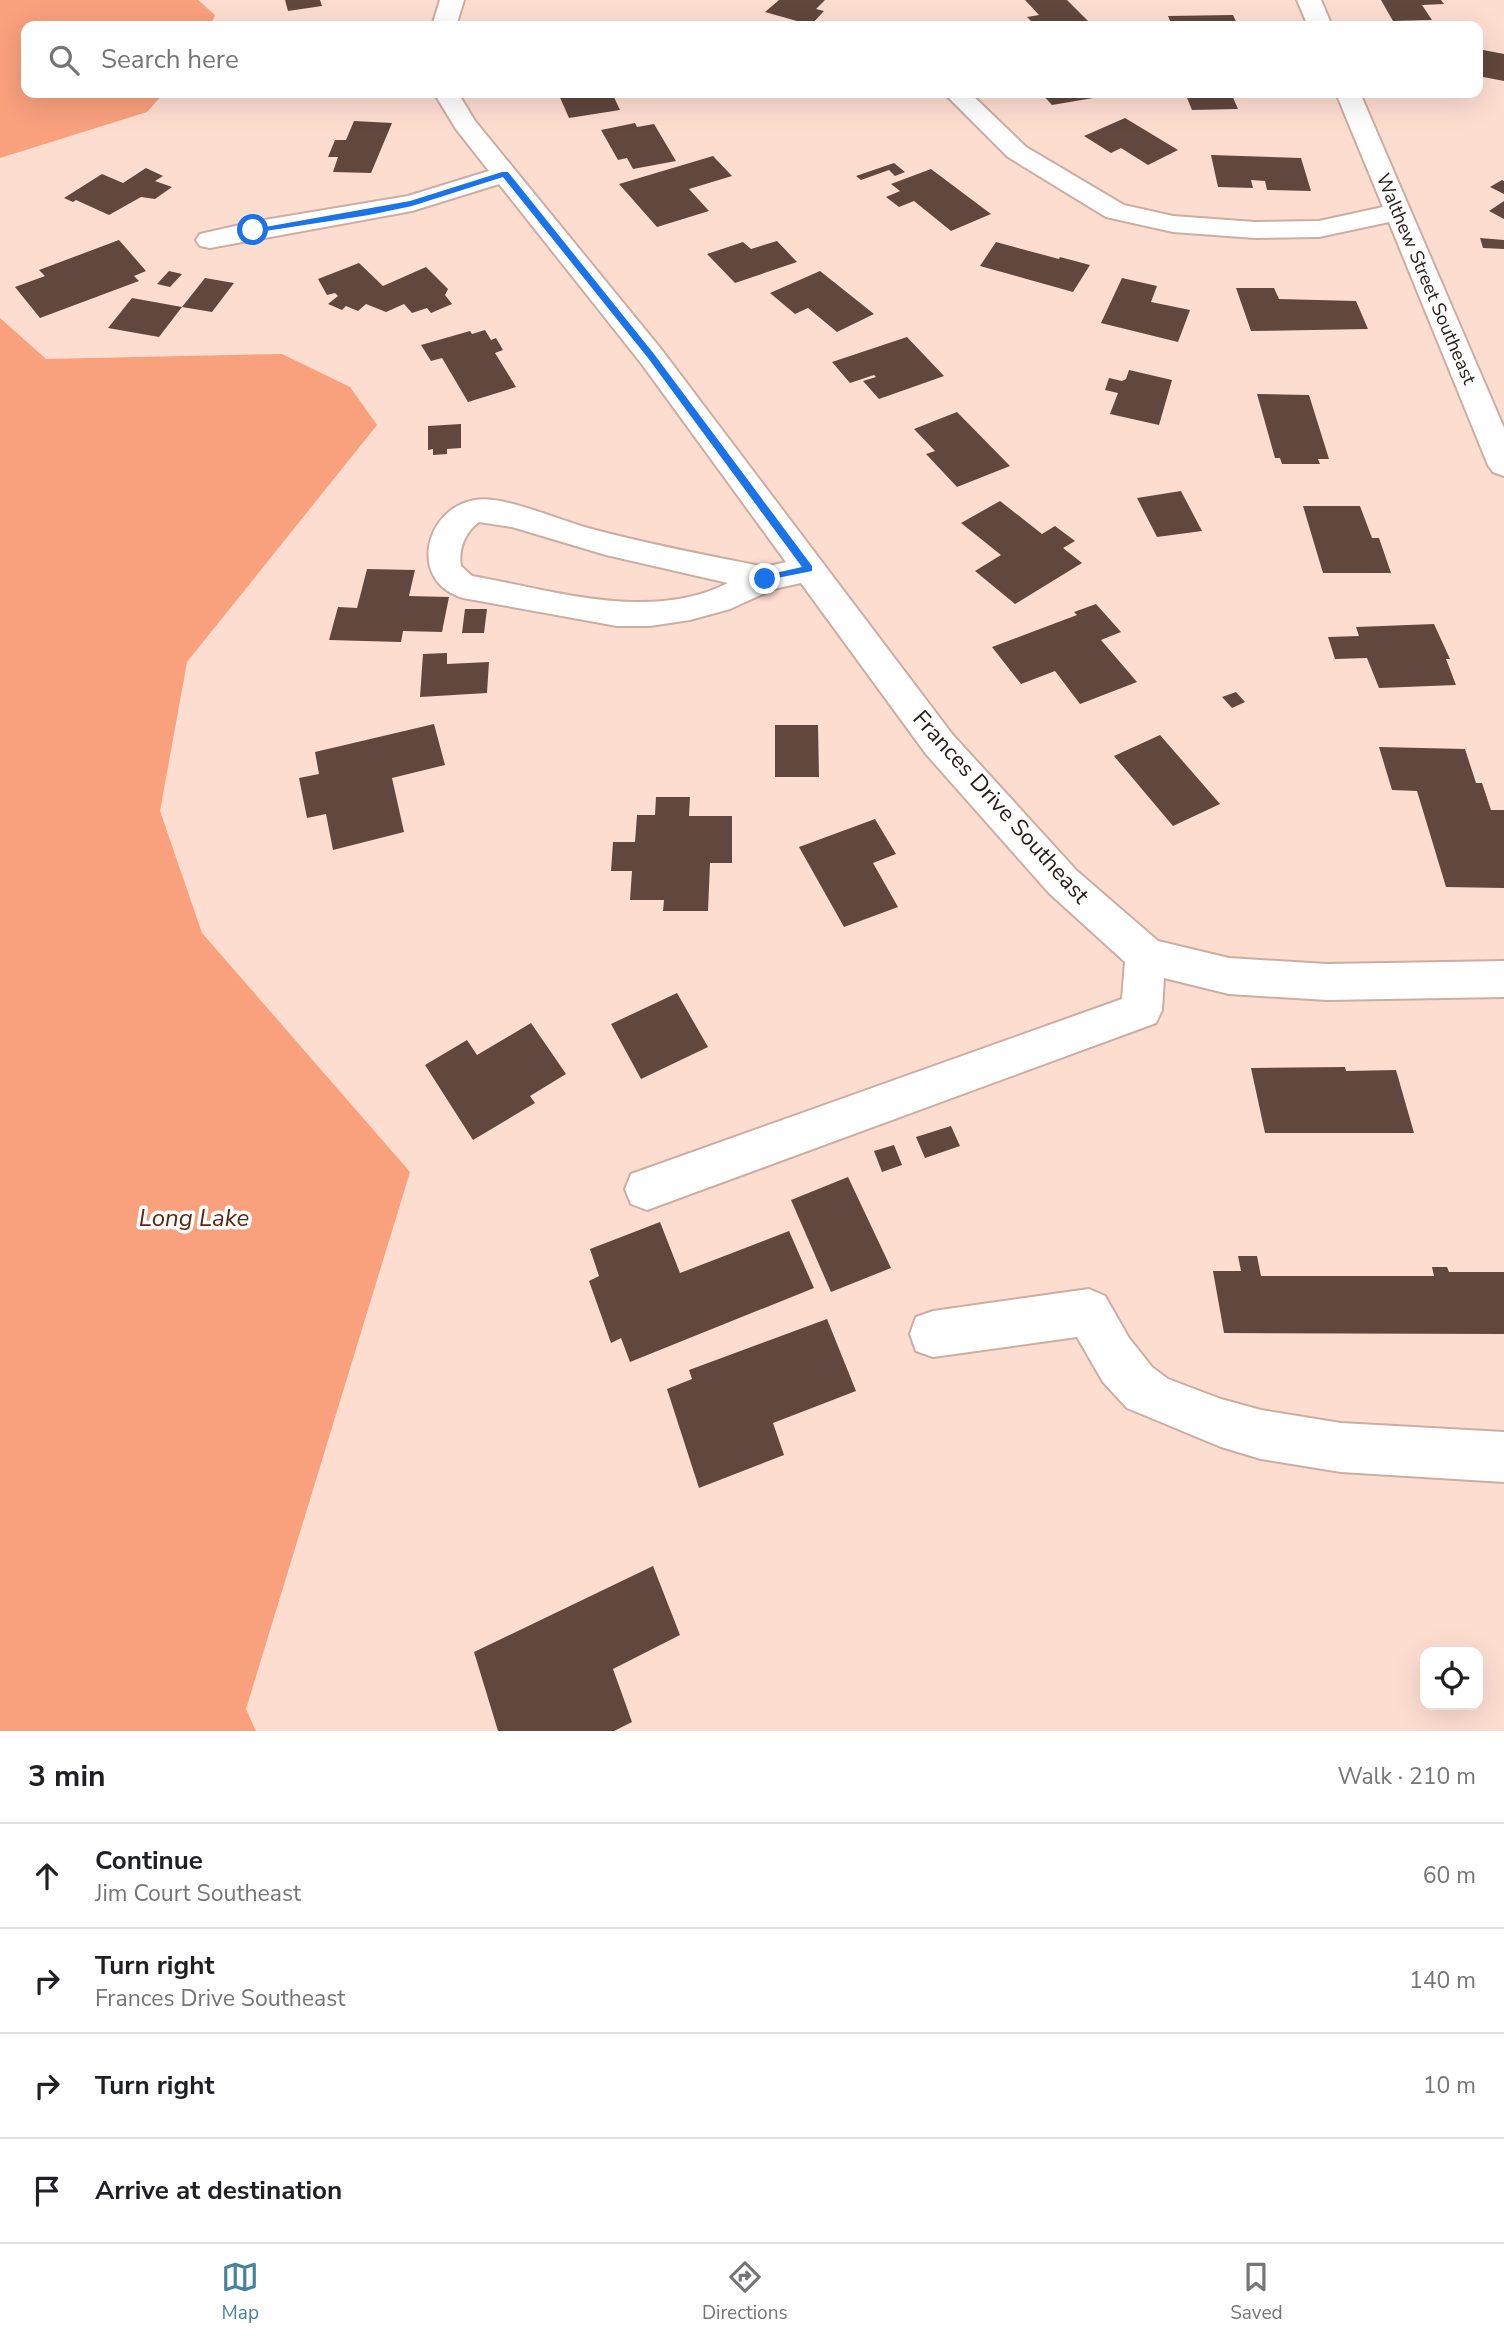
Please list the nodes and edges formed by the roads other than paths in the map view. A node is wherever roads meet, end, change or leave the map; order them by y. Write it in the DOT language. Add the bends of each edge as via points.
graph roads {
  1 [pos="452,0"];
  2 [pos="1309,0"];
  3 [pos="446,21"];
  4 [pos="1318,21"];
  5 [pos="449,98"];
  6 [pos="961,98"];
  7 [pos="1350,98"];
  8 [pos="505,174"];
  9 [pos="1398,212"];
  10 [pos="210,240"];
  11 [pos="1504,466"];
  12 [pos="809,569"];
  13 [pos="765,579"];
  14 [pos="1146,956"];
  15 [pos="1504,979"];
  16 [pos="647,1189"];
  17 [pos="933,1334"];
  18 [pos="1504,1457"];
  1 -- 3 [label="street"];
  2 -- 4 [label="street"];
  5 -- 8 [label="street, Frances Drive Southeast"];
  6 -- 9 [label="street" via="1017,152 1115,211 1173,224 1255,230 1320,229"];
  7 -- 9 [label="street, Walthew Street Southeast"];
  8 -- 10 [label="street" via="401,206"];
  8 -- 12 [label="street, Frances Drive Southeast" via="651,356"];
  9 -- 11 [label="street, Walthew Street Southeast"];
  12 -- 13 [label="street"];
  12 -- 14 [label="street, Frances Drive Southeast" via="939,744 1063,882"];
  13 -- 13 [label="street" via="730,597 690,608 617,614 463,586 449,576 444,552 461,518 477,511"];
  14 -- 15 [label="street, Frances Drive Southeast" via="1229,976 1327,982"];
  14 -- 16 [label="street" via="1140,1010"];
  17 -- 18 [label="street" via="1089,1312 1113,1356 1143,1391 1196,1414 1323,1447"];
}
